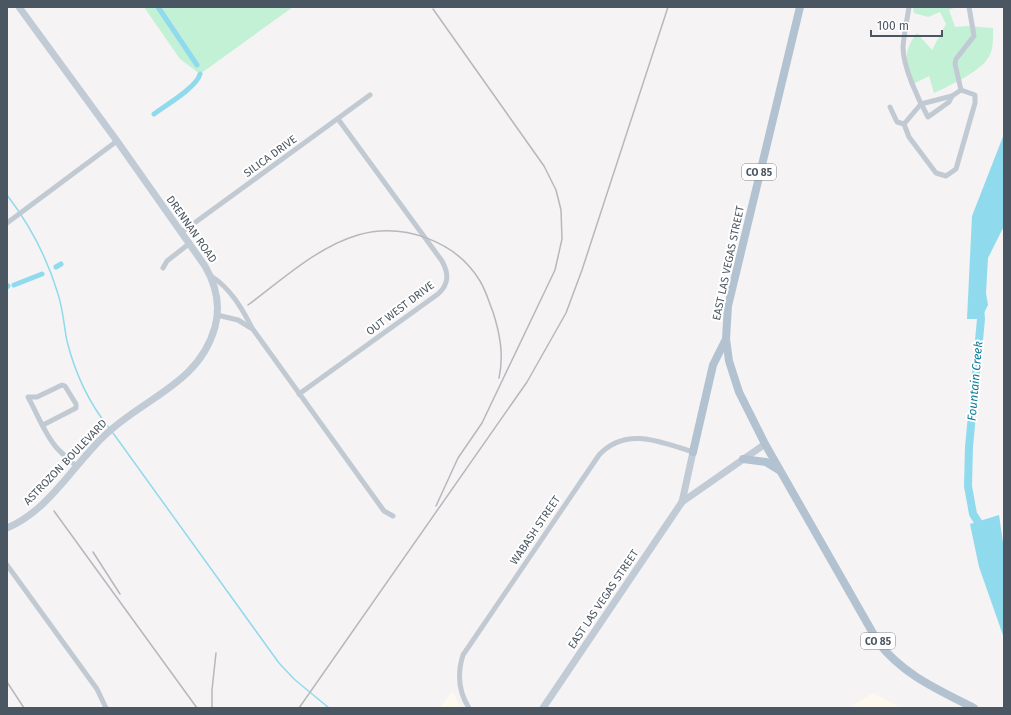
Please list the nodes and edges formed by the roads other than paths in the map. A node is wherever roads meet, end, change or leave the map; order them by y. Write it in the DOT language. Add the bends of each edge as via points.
graph roads {
  1 [pos="19,7"];
  2 [pos="800,7"];
  3 [pos="908,7"];
  4 [pos="969,7"];
  5 [pos="961,90"];
  6 [pos="370,95"];
  7 [pos="952,96"];
  8 [pos="921,104"];
  9 [pos="890,107"];
  10 [pos="338,119"];
  11 [pos="904,124"];
  12 [pos="118,141"];
  13 [pos="7,223"];
  14 [pos="182,232"];
  15 [pos="190,244"];
  16 [pos="163,268"];
  17 [pos="211,276"];
  18 [pos="218,315"];
  19 [pos="252,328"];
  20 [pos="726,339"];
  21 [pos="299,394"];
  22 [pos="43,425"];
  23 [pos="765,444"];
  24 [pos="693,452"];
  25 [pos="743,459"];
  26 [pos="76,466"];
  27 [pos="782,472"];
  28 [pos="682,502"];
  29 [pos="393,516"];
  30 [pos="7,528"];
  31 [pos="7,565"];
  32 [pos="106,708"];
  33 [pos="469,708"];
  34 [pos="543,708"];
  35 [pos="974,708"];
  1 -- 12 [label="main road, DRENNAN ROAD"];
  2 -- 20 [label="main road, EAST LAS VEGAS STREET / CO 85" via="735,273 727,316"];
  3 -- 8 [label="street" via="903,48 906,64"];
  4 -- 5 [label="street" via="974,36 955,64"];
  5 -- 7 [label="street"];
  5 -- 11 [label="street" via="975,95 975,103 956,169 946,176 936,173 909,138"];
  6 -- 10 [label="street, SILICA DRIVE"];
  7 -- 8 [label="street"];
  7 -- 8 [label="street" via="949,102 928,117"];
  8 -- 11 [label="street"];
  9 -- 11 [label="street" via="897,122"];
  10 -- 14 [label="street, SILICA DRIVE"];
  10 -- 21 [label="street, OUT WEST DRIVE" via="442,261 447,280 438,294"];
  12 -- 13 [label="street"];
  12 -- 14 [label="main road, DRENNAN ROAD"];
  14 -- 15 [label="main road, DRENNAN ROAD"];
  15 -- 16 [label="street" via="167,261"];
  15 -- 17 [label="main road, DRENNAN ROAD"];
  17 -- 18 [label="main road, ASTROZON BOULEVARD" via="217,296"];
  17 -- 19 [label="street, DRENNAN ROAD" via="224,284"];
  18 -- 19 [label="street" via="238,320"];
  18 -- 26 [label="main road, ASTROZON BOULEVARD" via="211,341 204,356 194,367 117,424"];
  19 -- 21 [label="street, DRENNAN ROAD"];
  20 -- 23 [label="main road, EAST LAS VEGAS STREET / CO 85" via="735,380"];
  20 -- 24 [label="main road" via="713,365"];
  21 -- 29 [label="street, DRENNAN ROAD" via="384,511"];
  22 -- 22 [label="street" via="28,397 37,397 65,386 76,408"];
  22 -- 26 [label="street" via="55,446"];
  23 -- 25 [label="main road, EAST LAS VEGAS STREET"];
  23 -- 27 [label="main road, CO 85"];
  24 -- 28 [label="main road, EAST LAS VEGAS STREET"];
  24 -- 33 [label="street, WABASH STREET" via="633,437 611,444 599,455 463,655 459,684"];
  25 -- 27 [label="main road" via="766,462"];
  25 -- 28 [label="main road, EAST LAS VEGAS STREET"];
  26 -- 30 [label="main road, ASTROZON BOULEVARD" via="33,512"];
  27 -- 35 [label="main road, CO 85" via="886,652 919,680"];
  28 -- 34 [label="main road, EAST LAS VEGAS STREET"];
  31 -- 32 [label="street" via="97,689"];
}
